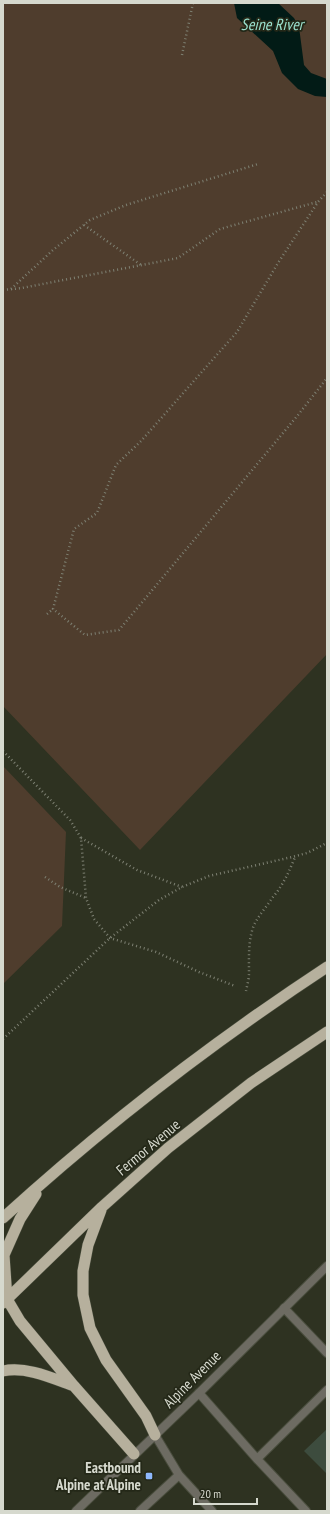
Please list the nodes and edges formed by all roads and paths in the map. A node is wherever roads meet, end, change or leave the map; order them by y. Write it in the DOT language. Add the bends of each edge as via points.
graph roads {
  1 [pos="193,3"];
  2 [pos="182,55"];
  3 [pos="258,164"];
  4 [pos="327,192"];
  5 [pos="318,202"];
  6 [pos="84,225"];
  7 [pos="140,265"];
  8 [pos="11,289"];
  9 [pos="3,290"];
  10 [pos="327,378"];
  11 [pos="53,608"];
  12 [pos="47,614"];
  13 [pos="3,750"];
  14 [pos="81,838"];
  15 [pos="327,843"];
  16 [pos="295,857"];
  17 [pos="45,878"];
  18 [pos="182,887"];
  19 [pos="86,898"];
  20 [pos="110,938"];
  21 [pos="327,967"];
  22 [pos="236,986"];
  23 [pos="246,991"];
  24 [pos="327,1032"];
  25 [pos="3,1039"];
  26 [pos="47,1178"];
  27 [pos="102,1207"];
  28 [pos="3,1218"];
  29 [pos="327,1266"];
  30 [pos="5,1301"];
  31 [pos="284,1308"];
  32 [pos="327,1353"];
  33 [pos="3,1371"];
  34 [pos="74,1386"];
  35 [pos="327,1390"];
  36 [pos="199,1393"];
  37 [pos="155,1435"];
  38 [pos="134,1454"];
  39 [pos="257,1459"];
  40 [pos="179,1475"];
  41 [pos="76,1511"];
  42 [pos="140,1511"];
  43 [pos="212,1511"];
  44 [pos="306,1511"];
  1 -- 2 [label="path"];
  3 -- 6 [label="path" via="126,205"];
  4 -- 5 [label="path"];
  5 -- 7 [label="path" via="220,229 178,258"];
  5 -- 11 [label="path" via="237,332 141,442 116,464 97,513 74,529"];
  6 -- 7 [label="path"];
  6 -- 8 [label="path"];
  7 -- 8 [label="path"];
  8 -- 9 [label="path"];
  10 -- 11 [label="path" via="119,630 85,635"];
  11 -- 12 [label="path"];
  13 -- 14 [label="path" via="70,820"];
  14 -- 18 [label="path" via="137,870"];
  14 -- 19 [label="path"];
  15 -- 16 [label="path"];
  16 -- 18 [label="path" via="209,876"];
  16 -- 23 [label="path" via="282,884 254,926"];
  17 -- 19 [label="path"];
  18 -- 20 [label="path" via="159,900"];
  19 -- 20 [label="path" via="94,919"];
  20 -- 22 [label="path" via="156,952"];
  20 -- 25 [label="path"];
  21 -- 26 [label="highway" via="267,1006 177,1073"];
  24 -- 27 [label="highway, Fermor Avenue" via="251,1083 168,1148"];
  26 -- 28 [label="highway"];
  26 -- 30 [label="highway" via="20,1218 4,1255"];
  27 -- 30 [label="highway, Fermor Avenue"];
  27 -- 37 [label="highway" via="88,1245 83,1271 83,1295 90,1328 106,1360 146,1416"];
  29 -- 31 [label="street, Alpine Avenue"];
  30 -- 34 [label="highway"];
  31 -- 32 [label="street"];
  31 -- 36 [label="street, Alpine Avenue"];
  33 -- 34 [label="highway" via="13,1369 41,1374"];
  34 -- 38 [label="highway"];
  35 -- 39 [label="street"];
  36 -- 37 [label="street, Alpine Avenue"];
  36 -- 39 [label="street"];
  37 -- 38 [label="street, Alpine Avenue"];
  37 -- 40 [label="street"];
  38 -- 41 [label="street, Alpine Avenue"];
  39 -- 44 [label="street"];
  40 -- 42 [label="street"];
  40 -- 43 [label="street"];
}
